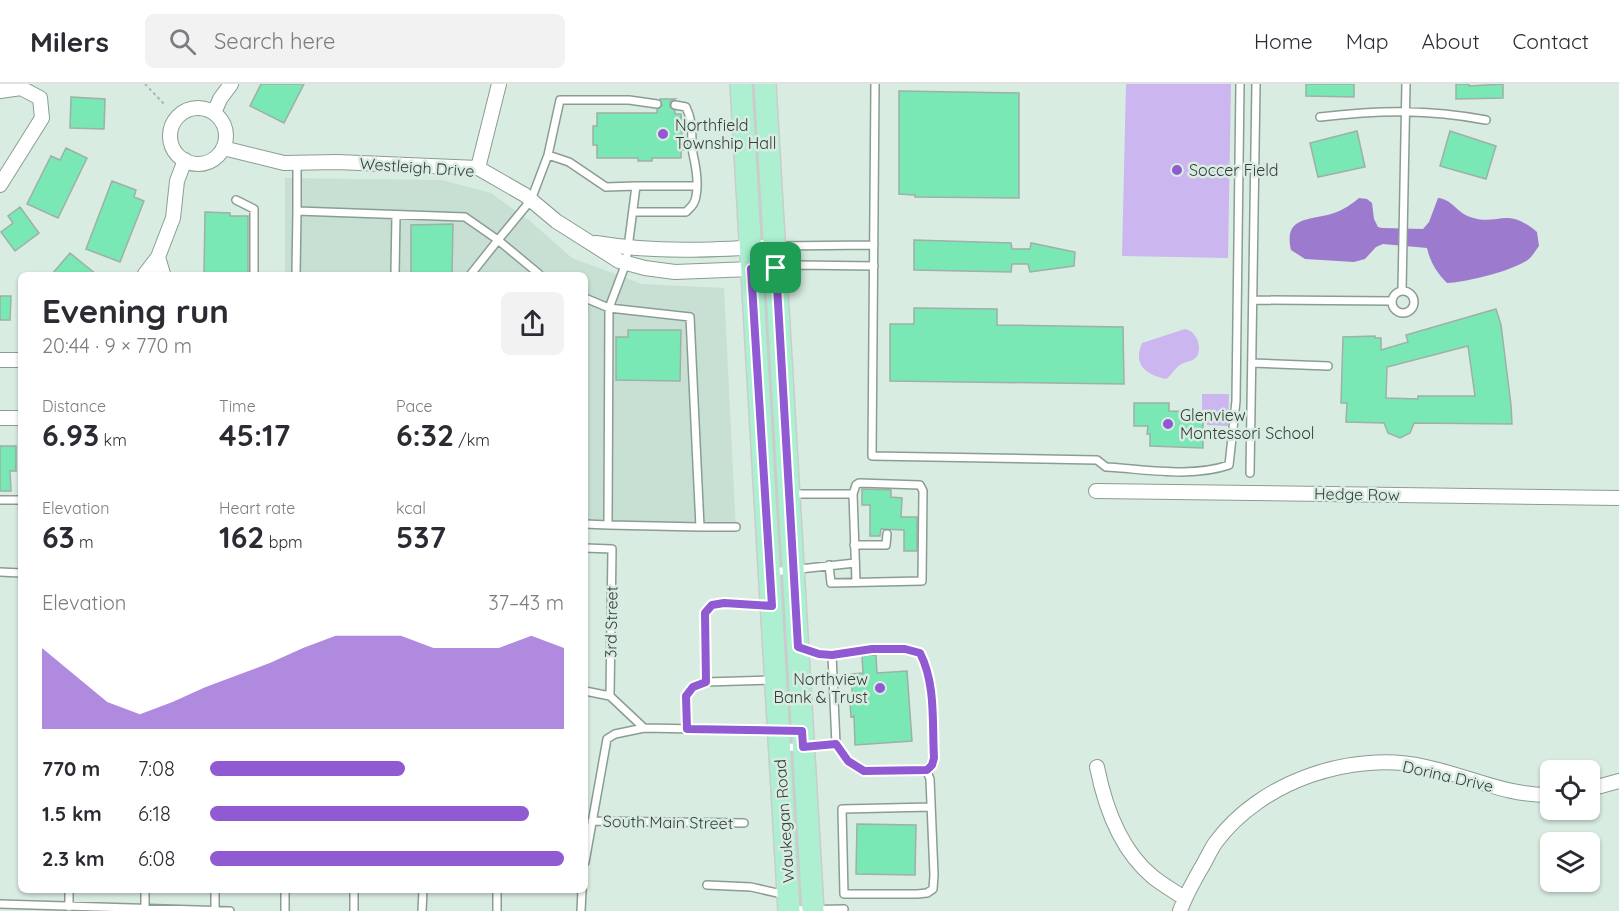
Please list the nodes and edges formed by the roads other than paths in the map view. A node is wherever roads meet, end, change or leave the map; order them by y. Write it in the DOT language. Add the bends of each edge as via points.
graph roads {
  1 [pos="231,84"];
  2 [pos="499,84"];
  3 [pos="741,84"];
  4 [pos="765,84"];
  5 [pos="875,84"];
  6 [pos="1240,84"];
  7 [pos="1256,84"];
  8 [pos="1406,84"];
  9 [pos="0,91"];
  10 [pos="657,104"];
  11 [pos="675,105"];
  12 [pos="1405,110"];
  13 [pos="214,113"];
  14 [pos="1320,117"];
  15 [pos="1486,120"];
  16 [pos="223,148"];
  17 [pos="548,155"];
  18 [pos="185,160"];
  19 [pos="297,163"];
  20 [pos="478,168"];
  21 [pos="0,185"];
  22 [pos="636,186"];
  23 [pos="696,186"];
  24 [pos="236,200"];
  25 [pos="531,200"];
  26 [pos="297,211"];
  27 [pos="633,212"];
  28 [pos="396,214"];
  29 [pos="498,240"];
  30 [pos="591,242"];
  31 [pos="874,245"];
  32 [pos="774,246"];
  33 [pos="628,248"];
  34 [pos="751,248"];
  35 [pos="158,257"];
  36 [pos="626,263"];
  37 [pos="874,266"];
  38 [pos="776,268"];
  39 [pos="751,269"];
  40 [pos="147,272"];
  41 [pos="162,272"];
  42 [pos="254,272"];
  43 [pos="296,272"];
  44 [pos="395,272"];
  45 [pos="473,272"];
  46 [pos="536,272"];
  47 [pos="1402,290"];
  48 [pos="588,299"];
  49 [pos="1254,300"];
  50 [pos="1391,301"];
  51 [pos="609,308"];
  52 [pos="0,360"];
  53 [pos="18,360"];
  54 [pos="1252,363"];
  55 [pos="1328,366"];
  56 [pos="0,418"];
  57 [pos="18,418"];
  58 [pos="1250,472"];
  59 [pos="1096,491"];
  60 [pos="789,494"];
  61 [pos="853,494"];
  62 [pos="1619,498"];
  63 [pos="0,500"];
  64 [pos="18,500"];
  65 [pos="588,524"];
  66 [pos="608,525"];
  67 [pos="700,527"];
  68 [pos="736,527"];
  69 [pos="887,534"];
  70 [pos="854,545"];
  71 [pos="588,548"];
  72 [pos="855,563"];
  73 [pos="793,564"];
  74 [pos="829,565"];
  75 [pos="769,566"];
  76 [pos="0,572"];
  77 [pos="18,573"];
  78 [pos="856,581"];
  79 [pos="772,606"];
  80 [pos="798,647"];
  81 [pos="832,655"];
  82 [pos="776,680"];
  83 [pos="706,682"];
  84 [pos="588,692"];
  85 [pos="610,696"];
  86 [pos="644,728"];
  87 [pos="687,729"];
  88 [pos="802,739"];
  89 [pos="779,740"];
  90 [pos="836,744"];
  91 [pos="1097,767"];
  92 [pos="927,770"];
  93 [pos="1619,780"];
  94 [pos="1600,786"];
  95 [pos="1540,794"];
  96 [pos="931,807"];
  97 [pos="592,820"];
  98 [pos="744,823"];
  99 [pos="588,844"];
  100 [pos="707,885"];
  101 [pos="69,893"];
  102 [pos="145,893"];
  103 [pos="215,893"];
  104 [pos="285,893"];
  105 [pos="354,893"];
  106 [pos="423,893"];
  107 [pos="497,893"];
  108 [pos="582,893"];
  109 [pos="844,894"];
  110 [pos="0,904"];
  111 [pos="1182,904"];
  112 [pos="789,905"];
  113 [pos="69,906"];
  114 [pos="145,908"];
  115 [pos="813,910"];
  116 [pos="844,910"];
  117 [pos="215,911"];
  118 [pos="230,911"];
  119 [pos="285,911"];
  120 [pos="354,911"];
  121 [pos="422,911"];
  122 [pos="497,911"];
  123 [pos="580,911"];
  1 -- 13 [label="street"];
  2 -- 20 [label="street"];
  3 -- 34 [label="main road, Waukegan Road"];
  4 -- 32 [label="main road, Waukegan Road"];
  5 -- 31 [label="lane"];
  6 -- 37 [label="lane" via="1236,401 1229,465 1189,471 1106,467 1097,460 872,456"];
  7 -- 49 [label="lane"];
  8 -- 12 [label="lane"];
  9 -- 21 [label="street" via="21,88 40,98 42,118"];
  10 -- 17 [label="lane" via="560,100"];
  11 -- 23 [label="lane" via="686,107 692,121"];
  12 -- 14 [label="lane"];
  12 -- 15 [label="lane"];
  12 -- 47 [label="lane"];
  13 -- 16 [label="street" via="226,133"];
  13 -- 18 [label="street" via="194,108 181,113 172,124 171,145"];
  16 -- 18 [label="street" via="206,162"];
  16 -- 19 [label="street, Westleigh Drive"];
  17 -- 22 [label="lane" via="569,162 606,187"];
  17 -- 25 [label="lane"];
  18 -- 35 [label="street" via="177,181 173,218"];
  19 -- 20 [label="street, Westleigh Drive"];
  19 -- 26 [label="lane"];
  20 -- 25 [label="street, Westleigh Drive"];
  22 -- 23 [label="lane"];
  22 -- 27 [label="lane"];
  23 -- 27 [label="lane" via="693,206 686,212"];
  24 -- 42 [label="lane" via="254,209"];
  25 -- 29 [label="lane"];
  25 -- 30 [label="street, Westleigh Drive"];
  26 -- 28 [label="lane"];
  26 -- 43 [label="lane"];
  27 -- 33 [label="lane"];
  28 -- 29 [label="lane" via="465,217"];
  28 -- 44 [label="lane"];
  29 -- 45 [label="lane"];
  29 -- 46 [label="lane"];
  30 -- 33 [label="street, Westleigh Drive"];
  30 -- 36 [label="street, Westleigh Drive"];
  31 -- 32 [label="lane"];
  31 -- 37 [label="lane"];
  32 -- 34 [label="street, Westleigh Drive"];
  32 -- 38 [label="main road, Waukegan Road"];
  33 -- 34 [label="street, Westleigh Drive"];
  33 -- 36 [label="lane"];
  34 -- 39 [label="main road, Waukegan Road"];
  35 -- 40 [label="street"];
  35 -- 41 [label="street"];
  36 -- 39 [label="street, Westleigh Drive" via="675,272"];
  36 -- 51 [label="lane"];
  37 -- 38 [label="lane"];
  38 -- 39 [label="street, Westleigh Drive"];
  38 -- 60 [label="main road, Waukegan Road"];
  39 -- 75 [label="main road, Waukegan Road"];
  47 -- 50 [label="lane" via="1395,292"];
  47 -- 50 [label="lane" via="1412,295 1411,309 1400,313"];
  48 -- 51 [label="lane"];
  49 -- 50 [label="lane"];
  49 -- 54 [label="lane"];
  51 -- 66 [label="lane"];
  51 -- 67 [label="lane" via="690,317"];
  52 -- 53 [label="street"];
  54 -- 55 [label="lane"];
  54 -- 58 [label="lane"];
  56 -- 57 [label="street"];
  59 -- 62 [label="street, Hedge Row"];
  60 -- 61 [label="lane"];
  60 -- 73 [label="main road, Waukegan Road"];
  61 -- 70 [label="lane"];
  61 -- 78 [label="lane" via="856,485 868,482 917,484 923,491 922,581"];
  63 -- 64 [label="lane"];
  65 -- 66 [label="lane"];
  66 -- 67 [label="lane"];
  67 -- 68 [label="lane"];
  69 -- 70 [label="lane" via="886,545"];
  70 -- 72 [label="lane"];
  71 -- 85 [label="lane, 3rd Street" via="612,549"];
  72 -- 74 [label="lane"];
  72 -- 78 [label="lane"];
  73 -- 74 [label="lane"];
  73 -- 75 [label="main road"];
  73 -- 80 [label="main road, Waukegan Road"];
  74 -- 78 [label="lane" via="831,583"];
  75 -- 79 [label="main road, Waukegan Road"];
  76 -- 77 [label="lane"];
  79 -- 82 [label="main road, Waukegan Road"];
  79 -- 83 [label="lane" via="724,603 712,605 705,613"];
  80 -- 81 [label="lane"];
  80 -- 88 [label="main road, Waukegan Road"];
  81 -- 90 [label="lane"];
  81 -- 92 [label="lane" via="872,649 920,653 930,680 934,758"];
  82 -- 83 [label="lane"];
  82 -- 89 [label="main road, Waukegan Road"];
  83 -- 87 [label="lane" via="693,687 686,696"];
  84 -- 85 [label="lane"];
  85 -- 86 [label="lane"];
  86 -- 87 [label="lane"];
  86 -- 97 [label="lane" via="607,739"];
  87 -- 89 [label="lane"];
  88 -- 89 [label="lane"];
  88 -- 89 [label="lane"];
  88 -- 90 [label="lane"];
  88 -- 115 [label="main road, Waukegan Road"];
  89 -- 112 [label="main road, Waukegan Road"];
  90 -- 92 [label="lane" via="848,761 864,771"];
  91 -- 111 [label="street, Dorina Drive" via="1102,794 1123,842"];
  92 -- 96 [label="lane"];
  93 -- 94 [label="street"];
  95 -- 111 [label="street, Dorina Drive" via="1395,763 1357,764 1322,771 1260,800 1237,820 1216,842"];
  96 -- 109 [label="lane" via="933,889 917,894"];
  96 -- 109 [label="lane" via="842,809"];
  97 -- 98 [label="lane, South Main Street"];
  97 -- 99 [label="lane"];
  100 -- 112 [label="lane" via="751,887"];
  101 -- 113 [label="lane"];
  102 -- 114 [label="lane"];
  103 -- 117 [label="lane"];
  104 -- 119 [label="lane"];
  105 -- 120 [label="lane"];
  106 -- 121 [label="lane"];
  107 -- 122 [label="lane"];
  108 -- 123 [label="lane"];
  109 -- 116 [label="lane"];
  110 -- 113 [label="lane"];
  112 -- 115 [label="lane"];
  113 -- 114 [label="lane"];
  114 -- 117 [label="lane"];
  115 -- 116 [label="lane"];
  117 -- 118 [label="lane"];
}
